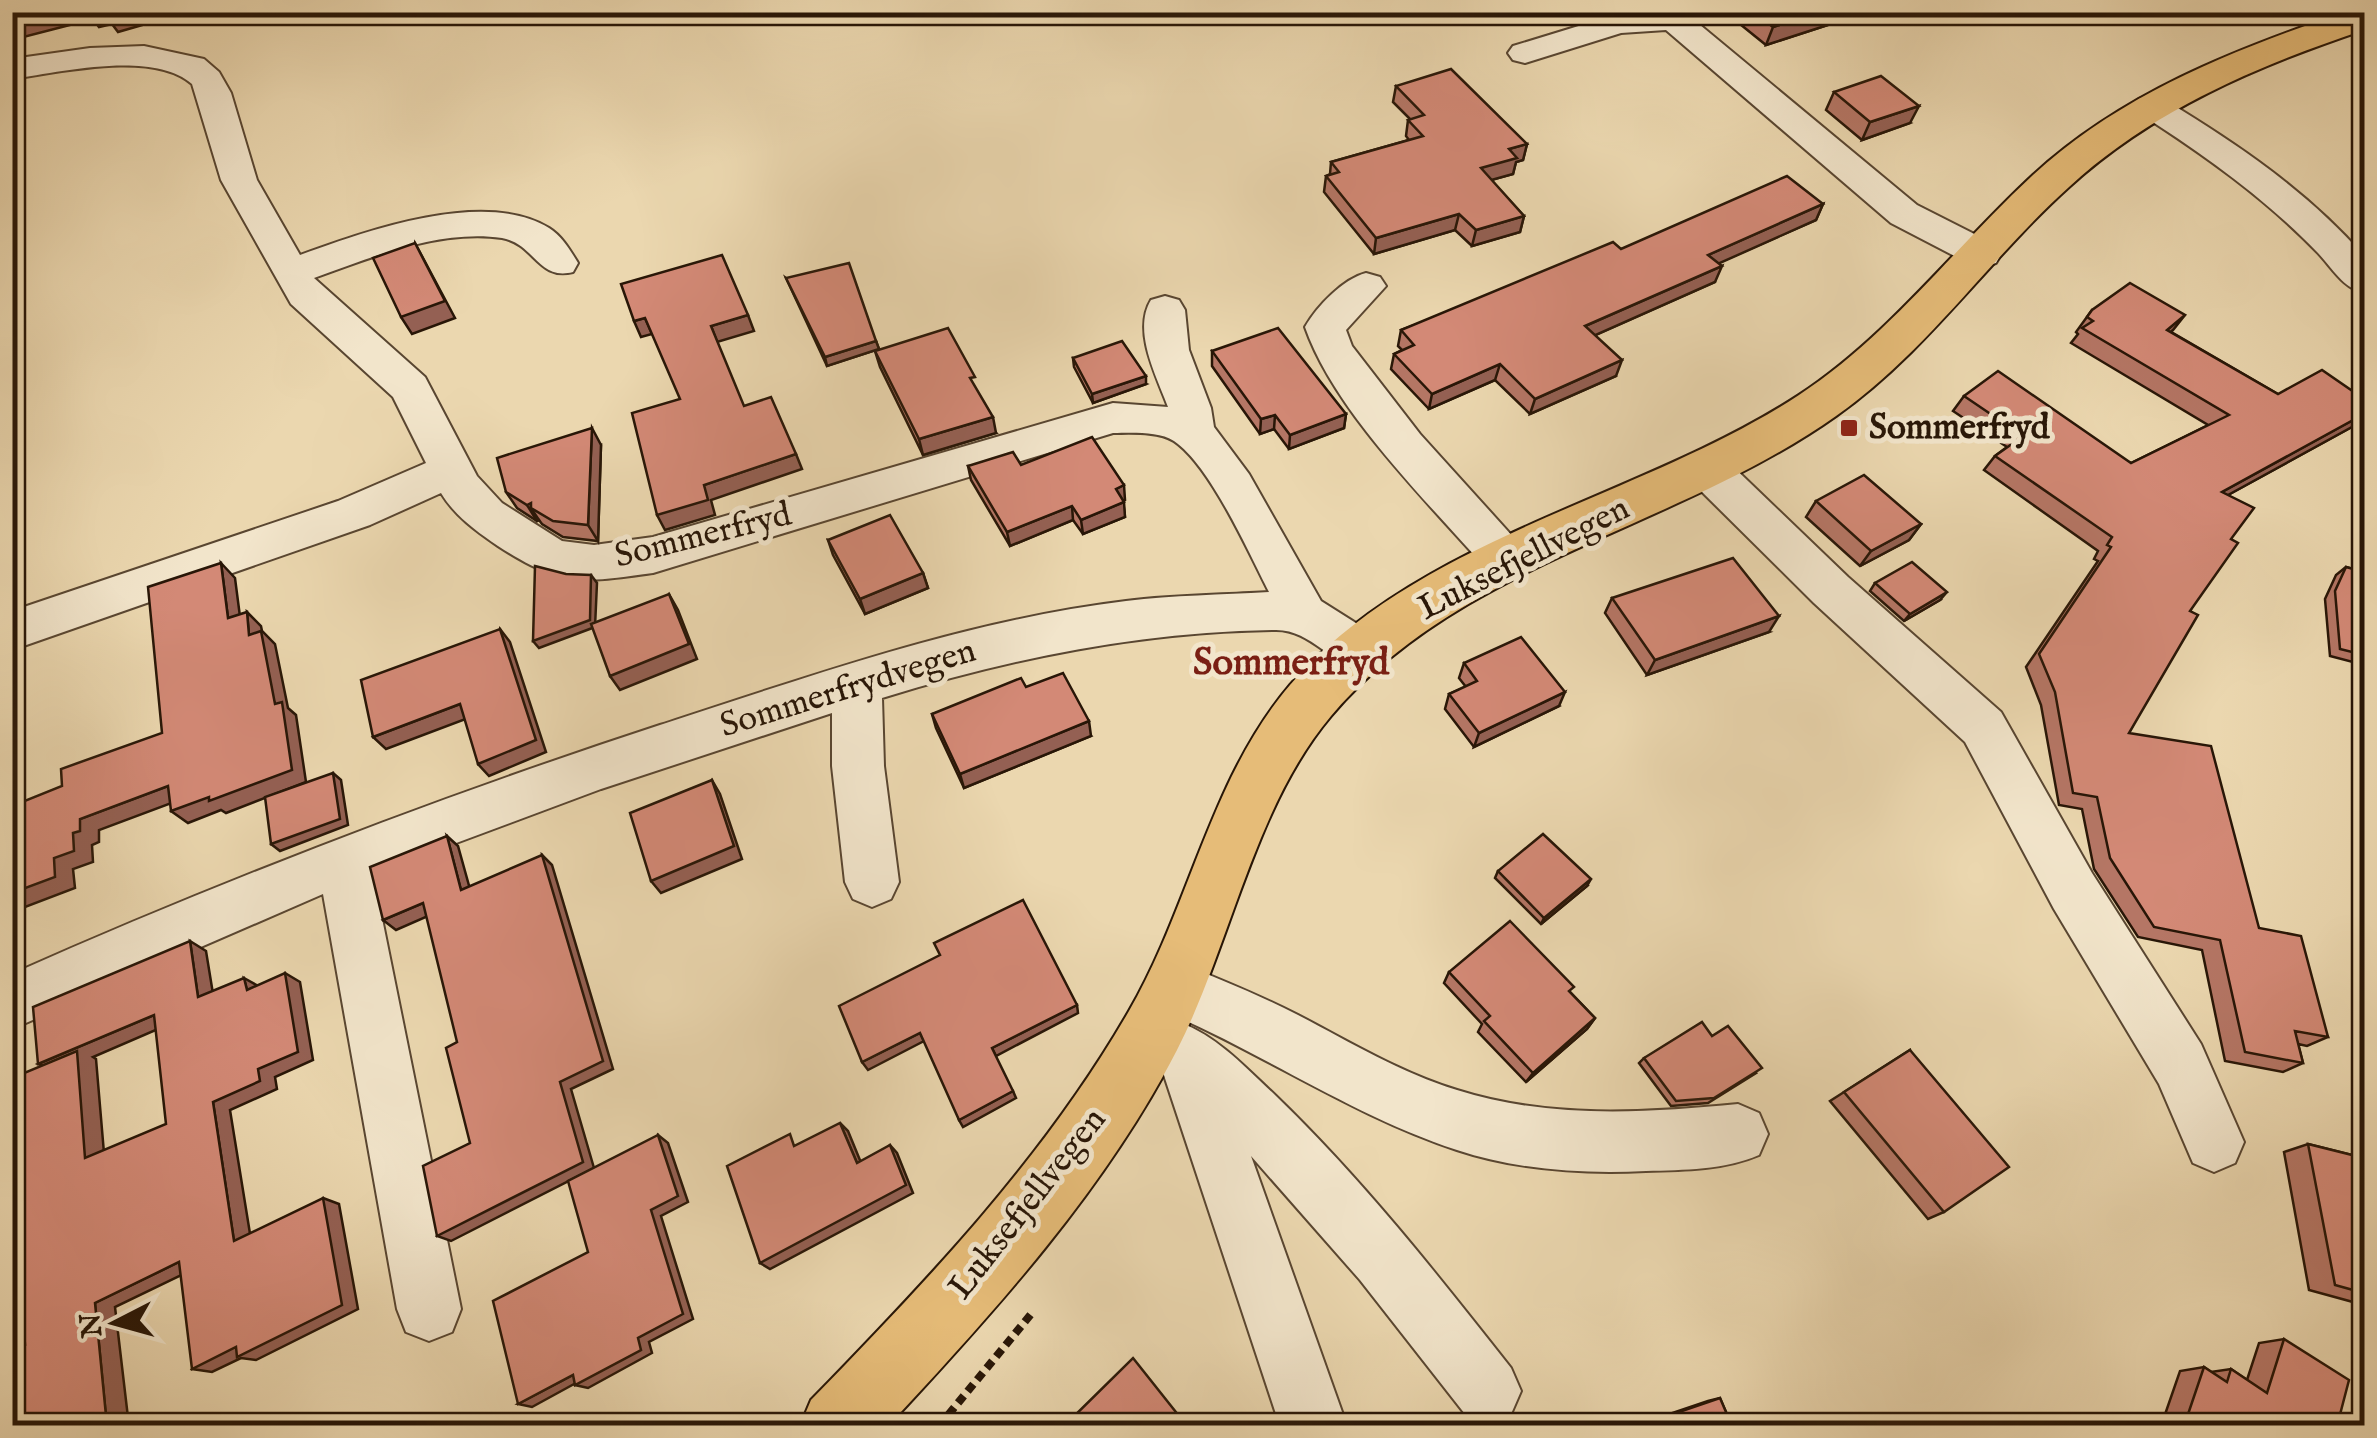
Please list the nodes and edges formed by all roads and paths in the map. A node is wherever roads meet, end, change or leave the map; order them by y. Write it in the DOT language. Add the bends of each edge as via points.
graph roads {
  1 [pos="2364,18"];
  2 [pos="1525,52"];
  3 [pos="12,69"];
  4 [pos="2152,106"];
  5 [pos="1982,254"];
  6 [pos="559,263"];
  7 [pos="292,272"];
  8 [pos="2364,280"];
  9 [pos="1366,286"];
  10 [pos="1165,310"];
  11 [pos="1193,432"];
  12 [pos="1707,468"];
  13 [pos="452,470"];
  14 [pos="1508,562"];
  15 [pos="1304,614"];
  16 [pos="12,631"];
  17 [pos="1361,651"];
  18 [pos="857,686"];
  19 [pos="344,862"];
  20 [pos="872,882"];
  21 [pos="12,1002"];
  22 [pos="1171,1023"];
  23 [pos="1738,1134"];
  24 [pos="2214,1142"];
  25 [pos="429,1309"];
  26 [pos="1035,1309"];
  27 [pos="1488,1391"];
  28 [pos="837,1426"];
  29 [pos="939,1426"];
  30 [pos="1314,1426"];
  1 -- 4 [label="main road, Luksefjellvegen" via="2240,61"];
  2 -- 5 [label="street" via="1638,20 1676,22 1904,214"];
  3 -- 7 [label="street, Sommerfryd" via="144,56 192,66 214,93 239,180"];
  4 -- 5 [label="main road, Luksefjellvegen" via="2051,181"];
  4 -- 8 [label="street" via="2262,178"];
  5 -- 12 [label="main road, Luksefjellvegen" via="1833,395"];
  6 -- 7 [label="street" via="530,233 494,226 442,229"];
  7 -- 13 [label="street, Sommerfryd" via="328,318 410,388"];
  9 -- 14 [label="street" via="1330,318 1330,348"];
  10 -- 11 [label="street" via="1168,350"];
  11 -- 13 [label="street, Sommerfryd" via="1159,418 1113,418 671,550 594,563 552,558 524,542 486,515"];
  11 -- 15 [label="street" via="1214,455"];
  12 -- 14 [label="main road, Luksefjellvegen"];
  12 -- 24 [label="street" via="1983,727 2073,891 2180,1064"];
  13 -- 16 [label="street" via="354,513"];
  14 -- 17 [label="main road, Luksefjellvegen"];
  15 -- 17 [label="street"];
  15 -- 18 [label="street, Sommerfrydvegen" via="1200,612 1102,622 1028,636"];
  17 -- 22 [label="main road, Luksefjellvegen" via="1309,702 1262,773"];
  18 -- 19 [label="street, Sommerfrydvegen" via="629,755"];
  18 -- 20 [label="street" via="858,766"];
  19 -- 21 [label="street, Sommerfrydvegen"];
  19 -- 25 [label="street"];
  22 -- 23 [label="street" via="1218,1004 1429,1109 1527,1136 1617,1143"];
  22 -- 27 [label="street" via="1421,1304"];
  22 -- 28 [label="main road, Luksefjellvegen" via="1011,1235"];
  22 -- 30 [label="street"];
  26 -- 29 [label="path"];
}
